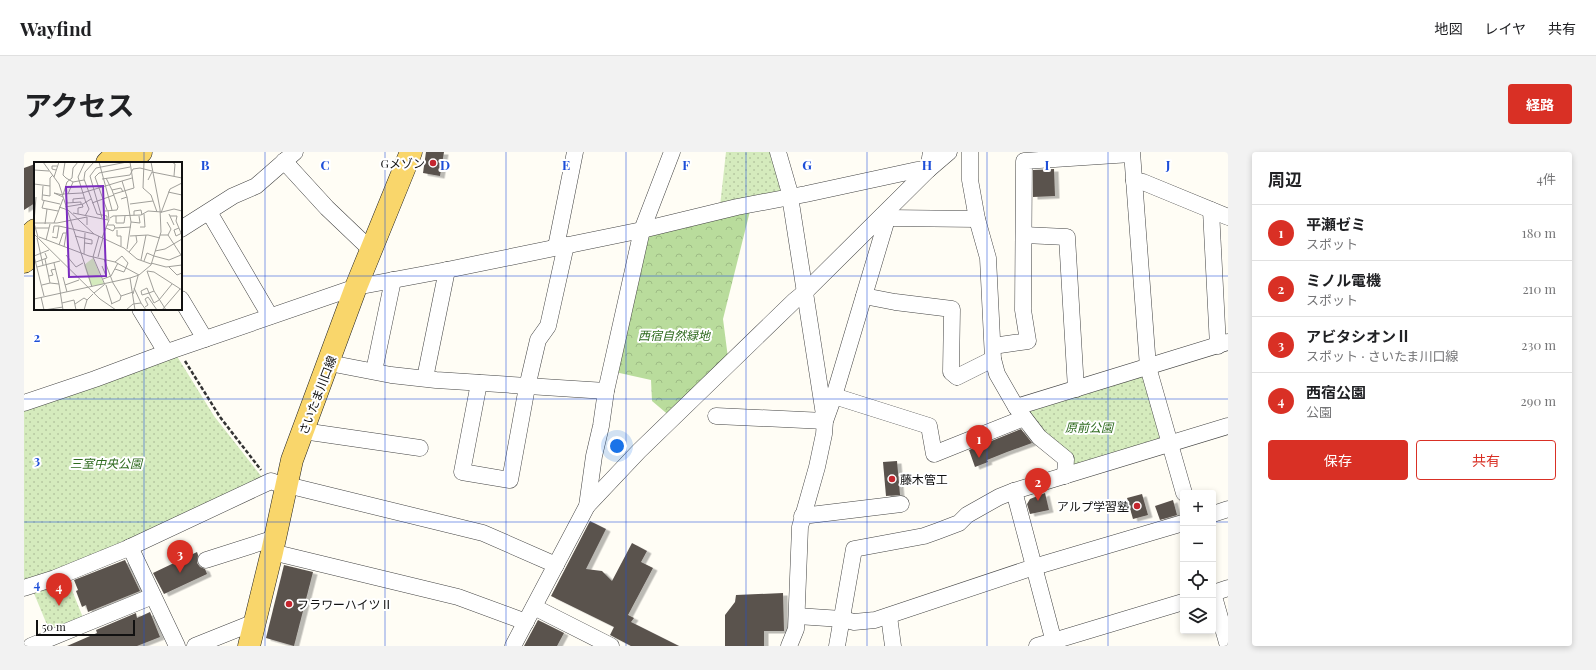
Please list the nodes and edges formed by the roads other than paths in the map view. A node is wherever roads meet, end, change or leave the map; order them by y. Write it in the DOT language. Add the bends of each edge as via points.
graph roads {
  1 [pos="118,152"];
  2 [pos="141,152"];
  3 [pos="411,152"];
  4 [pos="575,152"];
  5 [pos="672,152"];
  6 [pos="778,152"];
  7 [pos="931,152"];
  8 [pos="950,152"];
  9 [pos="970,152"];
  10 [pos="1132,153"];
  11 [pos="290,156"];
  12 [pos="108,162"];
  13 [pos="131,162"];
  14 [pos="928,170"];
  15 [pos="1134,181"];
  16 [pos="790,196"];
  17 [pos="1211,210"];
  18 [pos="209,212"];
  19 [pos="889,213"];
  20 [pos="1228,217"];
  21 [pos="977,219"];
  22 [pos="182,228"];
  23 [pos="642,230"];
  24 [pos="34,231"];
  25 [pos="1024,235"];
  26 [pos="24,240"];
  27 [pos="561,246"];
  28 [pos="371,250"];
  29 [pos="34,253"];
  30 [pos="24,262"];
  31 [pos="448,270"];
  32 [pos="393,280"];
  33 [pos="356,287"];
  34 [pos="805,292"];
  35 [pos="864,296"];
  36 [pos="182,301"];
  37 [pos="141,310"];
  38 [pos="270,316"];
  39 [pos="205,339"];
  40 [pos="1223,344"];
  41 [pos="172,351"];
  42 [pos="993,353"];
  43 [pos="329,363"];
  44 [pos="1148,367"];
  45 [pos="374,371"];
  46 [pos="425,378"];
  47 [pos="479,383"];
  48 [pos="527,387"];
  49 [pos="1076,389"];
  50 [pos="606,391"];
  51 [pos="834,396"];
  52 [pos="24,403"];
  53 [pos="1020,412"];
  54 [pos="716,416"];
  55 [pos="825,421"];
  56 [pos="1228,426"];
  57 [pos="303,431"];
  58 [pos="1171,443"];
  59 [pos="420,448"];
  60 [pos="1065,476"];
  61 [pos="281,485"];
  62 [pos="1183,490"];
  63 [pos="1014,491"];
  64 [pos="901,504"];
  65 [pos="587,506"];
  66 [pos="1228,509"];
  67 [pos="1216,513"];
  68 [pos="802,516"];
  69 [pos="1180,524"];
  70 [pos="274,545"];
  71 [pos="130,546"];
  72 [pos="206,560"];
  73 [pos="556,565"];
  74 [pos="1034,568"];
  75 [pos="24,588"];
  76 [pos="1228,588"];
  77 [pos="1216,592"];
  78 [pos="153,596"];
  79 [pos="1214,598"];
  80 [pos="1180,603"];
  81 [pos="534,607"];
  82 [pos="797,616"];
  83 [pos="889,616"];
  84 [pos="842,619"];
  85 [pos="255,622"];
  86 [pos="526,622"];
  87 [pos="1055,643"];
  88 [pos="30,646"];
  89 [pos="177,646"];
  90 [pos="195,646"];
  91 [pos="249,646"];
  92 [pos="513,646"];
  93 [pos="611,646"];
  94 [pos="789,646"];
  95 [pos="837,646"];
  96 [pos="894,646"];
  97 [pos="1037,646"];
  98 [pos="1228,646"];
  1 -- 12 [label="main road"];
  2 -- 13 [label="main road"];
  3 -- 28 [label="main road, さいたま川口線"];
  4 -- 27 [label="street"];
  5 -- 23 [label="street"];
  6 -- 16 [label="street"];
  7 -- 14 [label="street"];
  8 -- 14 [label="street"];
  9 -- 21 [label="street" via="970,180"];
  10 -- 15 [label="street"];
  10 -- 25 [label="street" via="1024,161"];
  11 -- 18 [label="street" via="256,186 233,196"];
  11 -- 28 [label="street" via="327,208"];
  14 -- 16 [label="street" via="917,170"];
  14 -- 19 [label="street"];
  15 -- 17 [label="street" via="1143,182"];
  15 -- 44 [label="street"];
  16 -- 23 [label="street"];
  16 -- 34 [label="street"];
  17 -- 20 [label="street"];
  17 -- 40 [label="street"];
  18 -- 22 [label="street"];
  18 -- 38 [label="street"];
  19 -- 21 [label="street"];
  19 -- 34 [label="street"];
  19 -- 35 [label="street"];
  21 -- 42 [label="street" via="988,258"];
  23 -- 27 [label="street"];
  23 -- 50 [label="street"];
  24 -- 26 [label="main road"];
  25 -- 42 [label="street" via="1023,310 1028,341"];
  25 -- 49 [label="street" via="1067,237"];
  27 -- 31 [label="street"];
  27 -- 48 [label="street" via="548,326 538,340"];
  28 -- 33 [label="main road, さいたま川口線"];
  29 -- 30 [label="main road"];
  31 -- 32 [label="street"];
  31 -- 46 [label="street"];
  32 -- 33 [label="street"];
  32 -- 45 [label="street"];
  33 -- 38 [label="street"];
  33 -- 43 [label="main road, さいたま川口線"];
  34 -- 55 [label="street"];
  34 -- 65 [label="street" via="679,412"];
  35 -- 42 [label="street" via="952,309 951,372 958,377"];
  35 -- 51 [label="street"];
  36 -- 39 [label="street"];
  37 -- 41 [label="street"];
  38 -- 39 [label="street"];
  39 -- 41 [label="street"];
  40 -- 44 [label="street"];
  41 -- 52 [label="street"];
  42 -- 53 [label="street" via="997,374"];
  43 -- 45 [label="street"];
  43 -- 57 [label="main road, さいたま川口線"];
  44 -- 49 [label="street"];
  44 -- 58 [label="street"];
  45 -- 46 [label="street"];
  46 -- 47 [label="street"];
  47 -- 48 [label="street"];
  47 -- 48 [label="street" via="462,472 510,480"];
  48 -- 50 [label="street"];
  49 -- 53 [label="street"];
  50 -- 65 [label="street"];
  51 -- 53 [label="street" via="929,426 934,454"];
  51 -- 55 [label="street"];
  53 -- 60 [label="street" via="1039,437 1066,459"];
  54 -- 55 [label="street"];
  55 -- 68 [label="street" via="817,467"];
  56 -- 58 [label="street"];
  57 -- 59 [label="street"];
  57 -- 61 [label="main road, さいたま川口線"];
  58 -- 60 [label="street"];
  58 -- 62 [label="street"];
  60 -- 63 [label="street"];
  61 -- 70 [label="main road, さいたま川口線"];
  61 -- 71 [label="street"];
  61 -- 73 [label="street" via="483,533"];
  63 -- 74 [label="street"];
  63 -- 84 [label="street" via="967,515 959,523 938,531 854,549"];
  64 -- 68 [label="street"];
  65 -- 73 [label="street"];
  66 -- 67 [label="street"];
  68 -- 82 [label="street"];
  69 -- 74 [label="street"];
  70 -- 72 [label="street"];
  70 -- 85 [label="main road, さいたま川口線"];
  70 -- 86 [label="street" via="458,597"];
  71 -- 75 [label="street" via="55,578"];
  71 -- 78 [label="street"];
  73 -- 81 [label="street"];
  74 -- 83 [label="street"];
  74 -- 87 [label="street"];
  76 -- 77 [label="street"];
  78 -- 88 [label="street"];
  78 -- 89 [label="street"];
  79 -- 98 [label="street"];
  80 -- 87 [label="street"];
  81 -- 86 [label="street"];
  81 -- 93 [label="street"];
  82 -- 84 [label="street"];
  82 -- 94 [label="street" via="796,629"];
  83 -- 84 [label="street" via="866,622"];
  83 -- 96 [label="street"];
  84 -- 95 [label="street"];
  85 -- 90 [label="street"];
  85 -- 91 [label="main road, さいたま川口線"];
  86 -- 92 [label="street"];
  87 -- 97 [label="street"];
}
